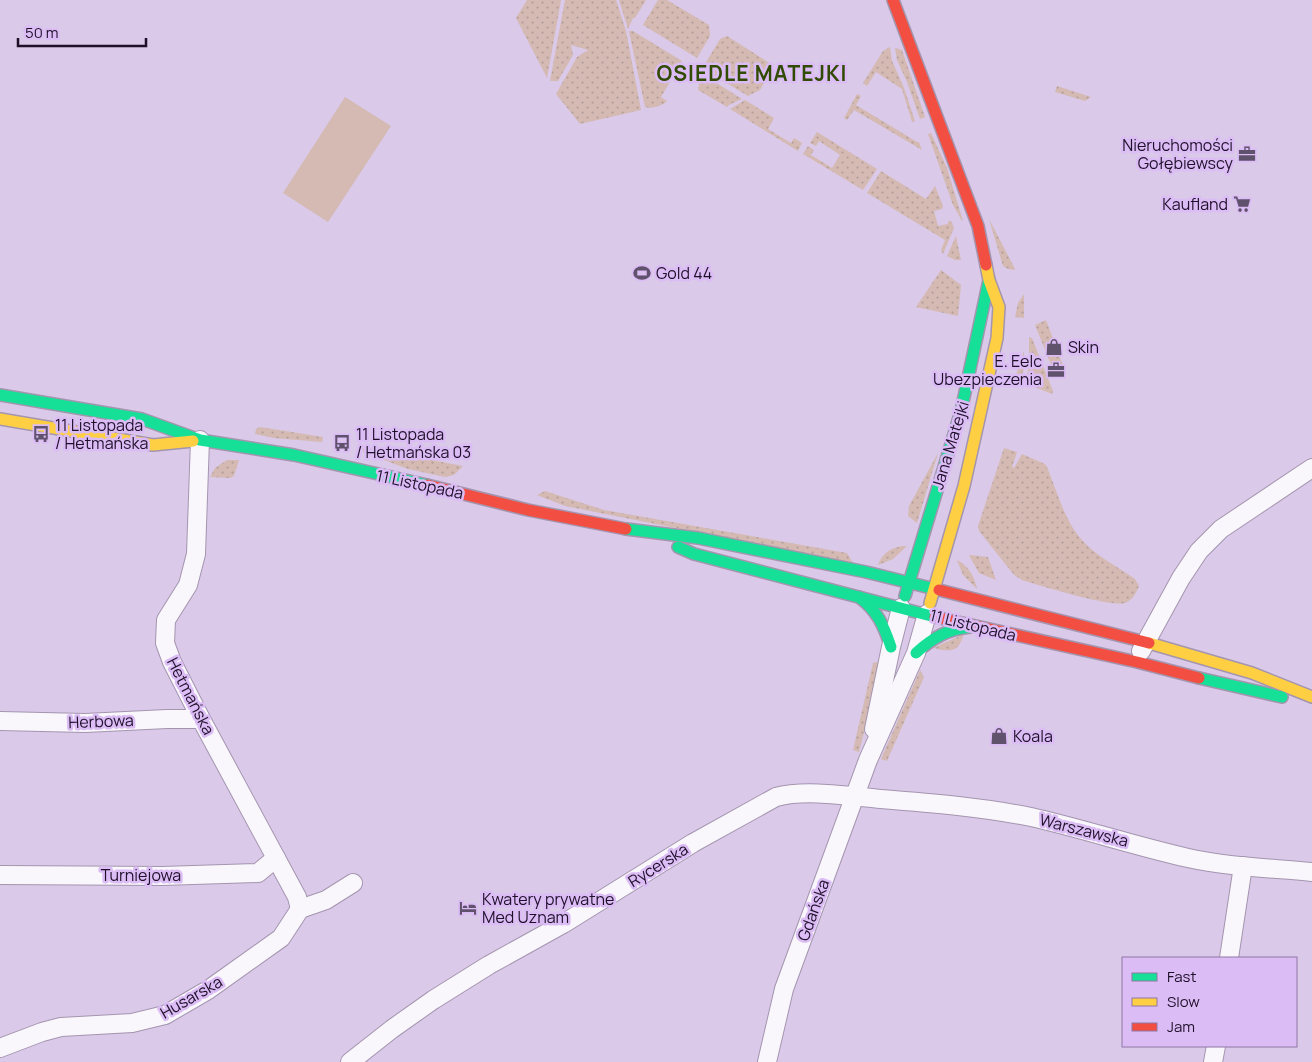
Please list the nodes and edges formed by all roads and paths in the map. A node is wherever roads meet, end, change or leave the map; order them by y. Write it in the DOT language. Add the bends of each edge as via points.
graph roads {
  1 [pos="893,0"];
  2 [pos="989,280"];
  3 [pos="0,395"];
  4 [pos="0,419"];
  5 [pos="200,440"];
  6 [pos="1312,468"];
  7 [pos="638,531"];
  8 [pos="920,541"];
  9 [pos="946,548"];
  10 [pos="907,555"];
  11 [pos="893,565"];
  12 [pos="866,572"];
  13 [pos="953,573"];
  14 [pos="909,582"];
  15 [pos="960,584"];
  16 [pos="934,588"];
  17 [pos="860,597"];
  18 [pos="983,601"];
  19 [pos="901,608"];
  20 [pos="927,614"];
  21 [pos="976,627"];
  22 [pos="1144,643"];
  23 [pos="891,647"];
  24 [pos="916,653"];
  25 [pos="1137,662"];
  26 [pos="1312,696"];
  27 [pos="1312,703"];
  28 [pos="201,719"];
  29 [pos="0,721"];
  30 [pos="868,760"];
  31 [pos="855,797"];
  32 [pos="276,858"];
  33 [pos="1243,866"];
  34 [pos="1312,872"];
  35 [pos="0,875"];
  36 [pos="353,883"];
  37 [pos="300,909"];
  38 [pos="1229,957"];
  39 [pos="1216,1047"];
  40 [pos="0,1048"];
  41 [pos="350,1062"];
  42 [pos="767,1062"];
  43 [pos="1213,1062"];
  1 -- 2 [label="street, Jana Matejki" via="975,217"];
  2 -- 8 [label="street, Jana Matejki" via="960,412"];
  2 -- 9 [label="street, Jana Matejki" via="999,308 997,338 966,477"];
  3 -- 5 [label="street, 11 Listopada" via="142,419"];
  4 -- 5 [label="street, 11 Listopada" via="153,445"];
  5 -- 7 [label="street, 11 Listopada" via="294,456 528,510"];
  5 -- 28 [label="street, Hetmańska" via="196,554 188,585 166,620 165,643"];
  6 -- 22 [label="street" via="1221,529 1199,551"];
  7 -- 12 [label="street, 11 Listopada" via="698,538"];
  7 -- 17 [label="street, 11 Listopada" via="694,554"];
  8 -- 10 [label="street"];
  8 -- 14 [label="street, Jana Matejki"];
  9 -- 13 [label="street"];
  9 -- 16 [label="street, Jana Matejki"];
  11 -- 12 [label="street"];
  12 -- 14 [label="street, 11 Listopada"];
  14 -- 16 [label="street, 11 Listopada"];
  14 -- 19 [label="street, Jana Matejki"];
  15 -- 18 [label="street"];
  16 -- 18 [label="street, 11 Listopada"];
  16 -- 20 [label="street, Gdańska"];
  17 -- 19 [label="street, 11 Listopada"];
  17 -- 23 [label="street" via="878,614"];
  18 -- 22 [label="street, 11 Listopada"];
  19 -- 20 [label="street, 11 Listopada"];
  19 -- 23 [label="street, Gdańska"];
  20 -- 21 [label="street, 11 Listopada"];
  20 -- 24 [label="street, Gdańska"];
  21 -- 24 [label="street" via="945,632"];
  21 -- 25 [label="street, 11 Listopada"];
  22 -- 25 [label="street"];
  22 -- 26 [label="street, 11 Listopada" via="1226,664"];
  23 -- 30 [label="street, Gdańska"];
  24 -- 30 [label="street, Gdańska"];
  25 -- 27 [label="street, 11 Listopada"];
  28 -- 29 [label="street, Herbowa" via="85,723"];
  28 -- 32 [label="street, Hetmańska"];
  30 -- 31 [label="street, Gdańska"];
  31 -- 33 [label="street, Warszawska" via="982,808 1101,833 1189,858"];
  31 -- 41 [label="street, Rycerska" via="800,792 776,797 489,965 433,1000"];
  31 -- 42 [label="street, Gdańska" via="784,989"];
  32 -- 35 [label="street, Turniejowa" via="258,873"];
  32 -- 37 [label="street, Hetmańska"];
  33 -- 34 [label="street, Warszawska"];
  33 -- 38 [label="street"];
  36 -- 37 [label="street" via="326,900"];
  37 -- 40 [label="street, Husarska" via="281,938 208,990 165,1015 132,1023 61,1027"];
  39 -- 43 [label="street"];
}
